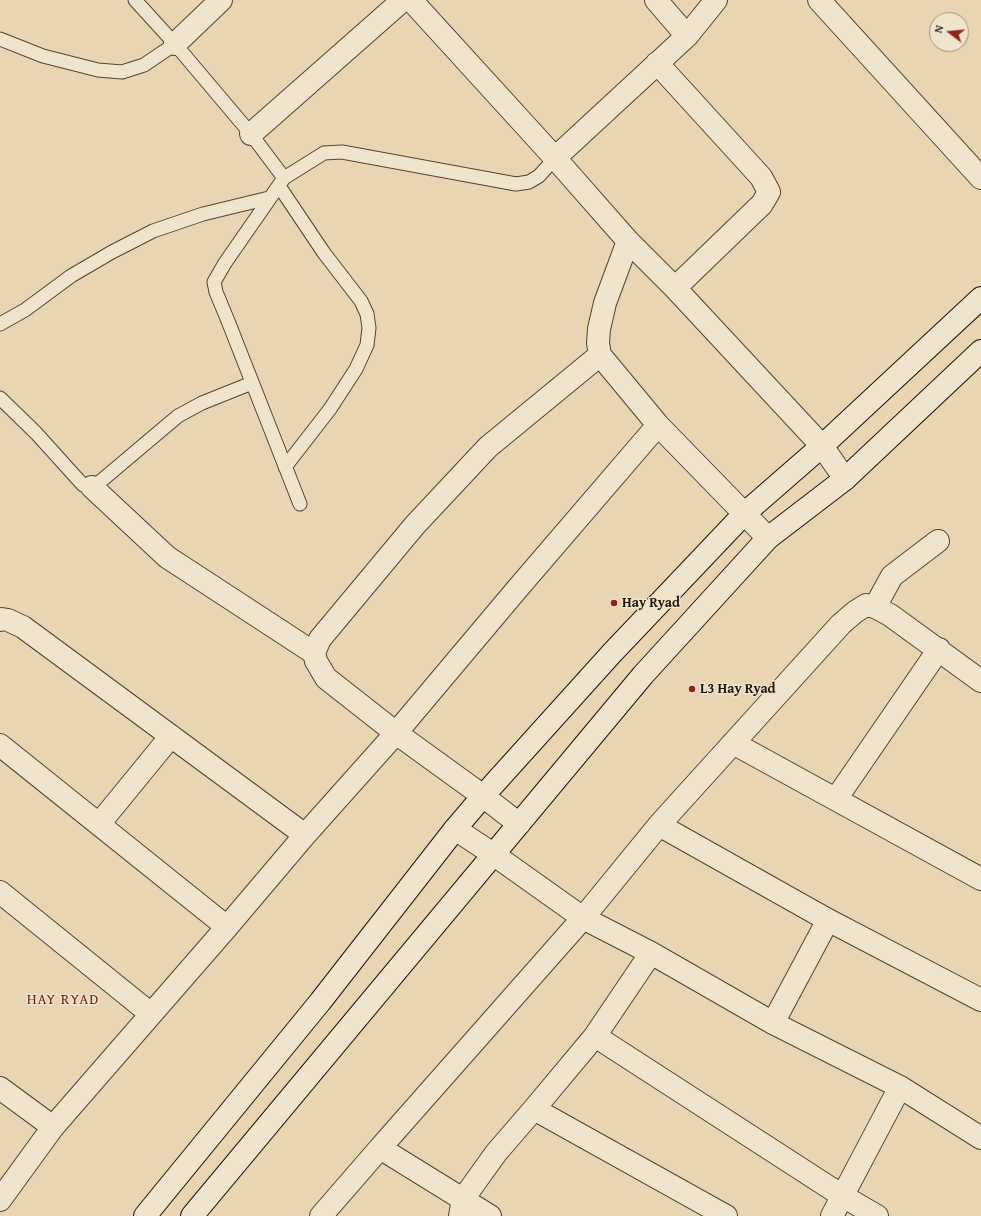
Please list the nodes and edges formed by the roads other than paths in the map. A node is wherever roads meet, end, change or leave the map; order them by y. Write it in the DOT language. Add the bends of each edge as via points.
graph roads {
  1 [pos="135,0"];
  2 [pos="221,0"];
  3 [pos="403,0"];
  4 [pos="411,0"];
  5 [pos="656,0"];
  6 [pos="716,0"];
  7 [pos="819,0"];
  8 [pos="687,36"];
  9 [pos="0,40"];
  10 [pos="175,44"];
  11 [pos="657,63"];
  12 [pos="251,134"];
  13 [pos="555,158"];
  14 [pos="981,178"];
  15 [pos="282,182"];
  16 [pos="269,198"];
  17 [pos="628,241"];
  18 [pos="675,288"];
  19 [pos="981,298"];
  20 [pos="0,324"];
  21 [pos="981,351"];
  22 [pos="600,355"];
  23 [pos="252,384"];
  24 [pos="0,398"];
  25 [pos="658,425"];
  26 [pos="822,446"];
  27 [pos="285,467"];
  28 [pos="845,479"];
  29 [pos="92,487"];
  30 [pos="300,504"];
  31 [pos="744,514"];
  32 [pos="768,538"];
  33 [pos="938,541"];
  34 [pos="875,607"];
  35 [pos="0,620"];
  36 [pos="939,649"];
  37 [pos="314,652"];
  38 [pos="981,681"];
  39 [pos="396,733"];
  40 [pos="171,736"];
  41 [pos="733,743"];
  42 [pos="0,745"];
  43 [pos="483,796"];
  44 [pos="836,799"];
  45 [pos="99,824"];
  46 [pos="519,824"];
  47 [pos="658,825"];
  48 [pos="455,829"];
  49 [pos="304,835"];
  50 [pos="493,854"];
  51 [pos="981,879"];
  52 [pos="0,892"];
  53 [pos="583,918"];
  54 [pos="828,920"];
  55 [pos="227,927"];
  56 [pos="651,953"];
  57 [pos="981,1000"];
  58 [pos="151,1014"];
  59 [pos="773,1023"];
  60 [pos="595,1036"];
  61 [pos="900,1087"];
  62 [pos="0,1088"];
  63 [pos="534,1109"];
  64 [pos="53,1127"];
  65 [pos="981,1138"];
  66 [pos="380,1148"];
  67 [pos="841,1196"];
  68 [pos="0,1200"];
  69 [pos="462,1208"];
  70 [pos="145,1216"];
  71 [pos="192,1216"];
  72 [pos="321,1216"];
  73 [pos="490,1216"];
  74 [pos="726,1216"];
  75 [pos="832,1216"];
  76 [pos="877,1216"];
  1 -- 10 [label="lane"];
  2 -- 10 [label="street"];
  3 -- 12 [label="street"];
  4 -- 13 [label="street"];
  5 -- 8 [label="street"];
  6 -- 8 [label="street"];
  7 -- 14 [label="street"];
  8 -- 11 [label="street"];
  9 -- 10 [label="lane" via="43,56 98,70 122,72 144,66"];
  10 -- 12 [label="lane"];
  11 -- 13 [label="street"];
  11 -- 18 [label="street" via="761,178 769,192 762,204"];
  12 -- 15 [label="lane"];
  13 -- 15 [label="lane" via="539,176 529,182 516,184 342,152 324,153"];
  13 -- 17 [label="street"];
  15 -- 16 [label="lane"];
  15 -- 27 [label="lane" via="324,253 361,301 367,314 368,328 367,345 356,369 330,409"];
  16 -- 20 [label="lane" via="202,214 153,231 84,268 25,310"];
  16 -- 23 [label="lane" via="214,282"];
  17 -- 18 [label="street"];
  17 -- 22 [label="street" via="605,303 599,329"];
  18 -- 26 [label="street"];
  19 -- 26 [label="street"];
  21 -- 28 [label="street"];
  22 -- 25 [label="street"];
  22 -- 37 [label="street" via="488,447 410,531 320,639"];
  23 -- 27 [label="lane"];
  23 -- 29 [label="lane" via="202,403 178,416"];
  24 -- 29 [label="lane" via="83,485"];
  25 -- 31 [label="street"];
  25 -- 39 [label="street"];
  26 -- 28 [label="street"];
  26 -- 31 [label="street"];
  27 -- 30 [label="lane"];
  28 -- 32 [label="street"];
  29 -- 37 [label="street" via="167,557"];
  31 -- 32 [label="street"];
  31 -- 43 [label="street" via="612,653"];
  32 -- 46 [label="street" via="643,675"];
  33 -- 34 [label="street" via="892,576"];
  34 -- 36 [label="street"];
  34 -- 41 [label="street" via="866,606 841,624"];
  35 -- 40 [label="street" via="8,620 24,627"];
  36 -- 38 [label="street"];
  36 -- 44 [label="street"];
  37 -- 39 [label="street" via="326,678"];
  39 -- 43 [label="street"];
  39 -- 49 [label="street"];
  40 -- 45 [label="street"];
  40 -- 49 [label="street"];
  41 -- 44 [label="street"];
  41 -- 47 [label="street"];
  42 -- 45 [label="street"];
  43 -- 46 [label="street"];
  43 -- 48 [label="street"];
  44 -- 51 [label="street"];
  45 -- 55 [label="street"];
  46 -- 50 [label="street"];
  47 -- 53 [label="street"];
  47 -- 54 [label="street"];
  48 -- 50 [label="street"];
  48 -- 70 [label="street" via="320,1002"];
  49 -- 55 [label="street"];
  50 -- 53 [label="street"];
  50 -- 71 [label="street"];
  52 -- 58 [label="street"];
  53 -- 56 [label="street"];
  53 -- 66 [label="street"];
  54 -- 57 [label="street"];
  54 -- 59 [label="street"];
  55 -- 58 [label="street"];
  56 -- 59 [label="street"];
  56 -- 60 [label="street"];
  58 -- 64 [label="street"];
  59 -- 61 [label="street"];
  60 -- 63 [label="street"];
  60 -- 67 [label="street"];
  61 -- 65 [label="street"];
  61 -- 67 [label="street"];
  62 -- 64 [label="street"];
  63 -- 69 [label="street" via="496,1154"];
  63 -- 74 [label="street"];
  64 -- 68 [label="street"];
  66 -- 69 [label="street"];
  66 -- 72 [label="street"];
  67 -- 75 [label="street"];
  67 -- 76 [label="street"];
  69 -- 73 [label="street"];
}
